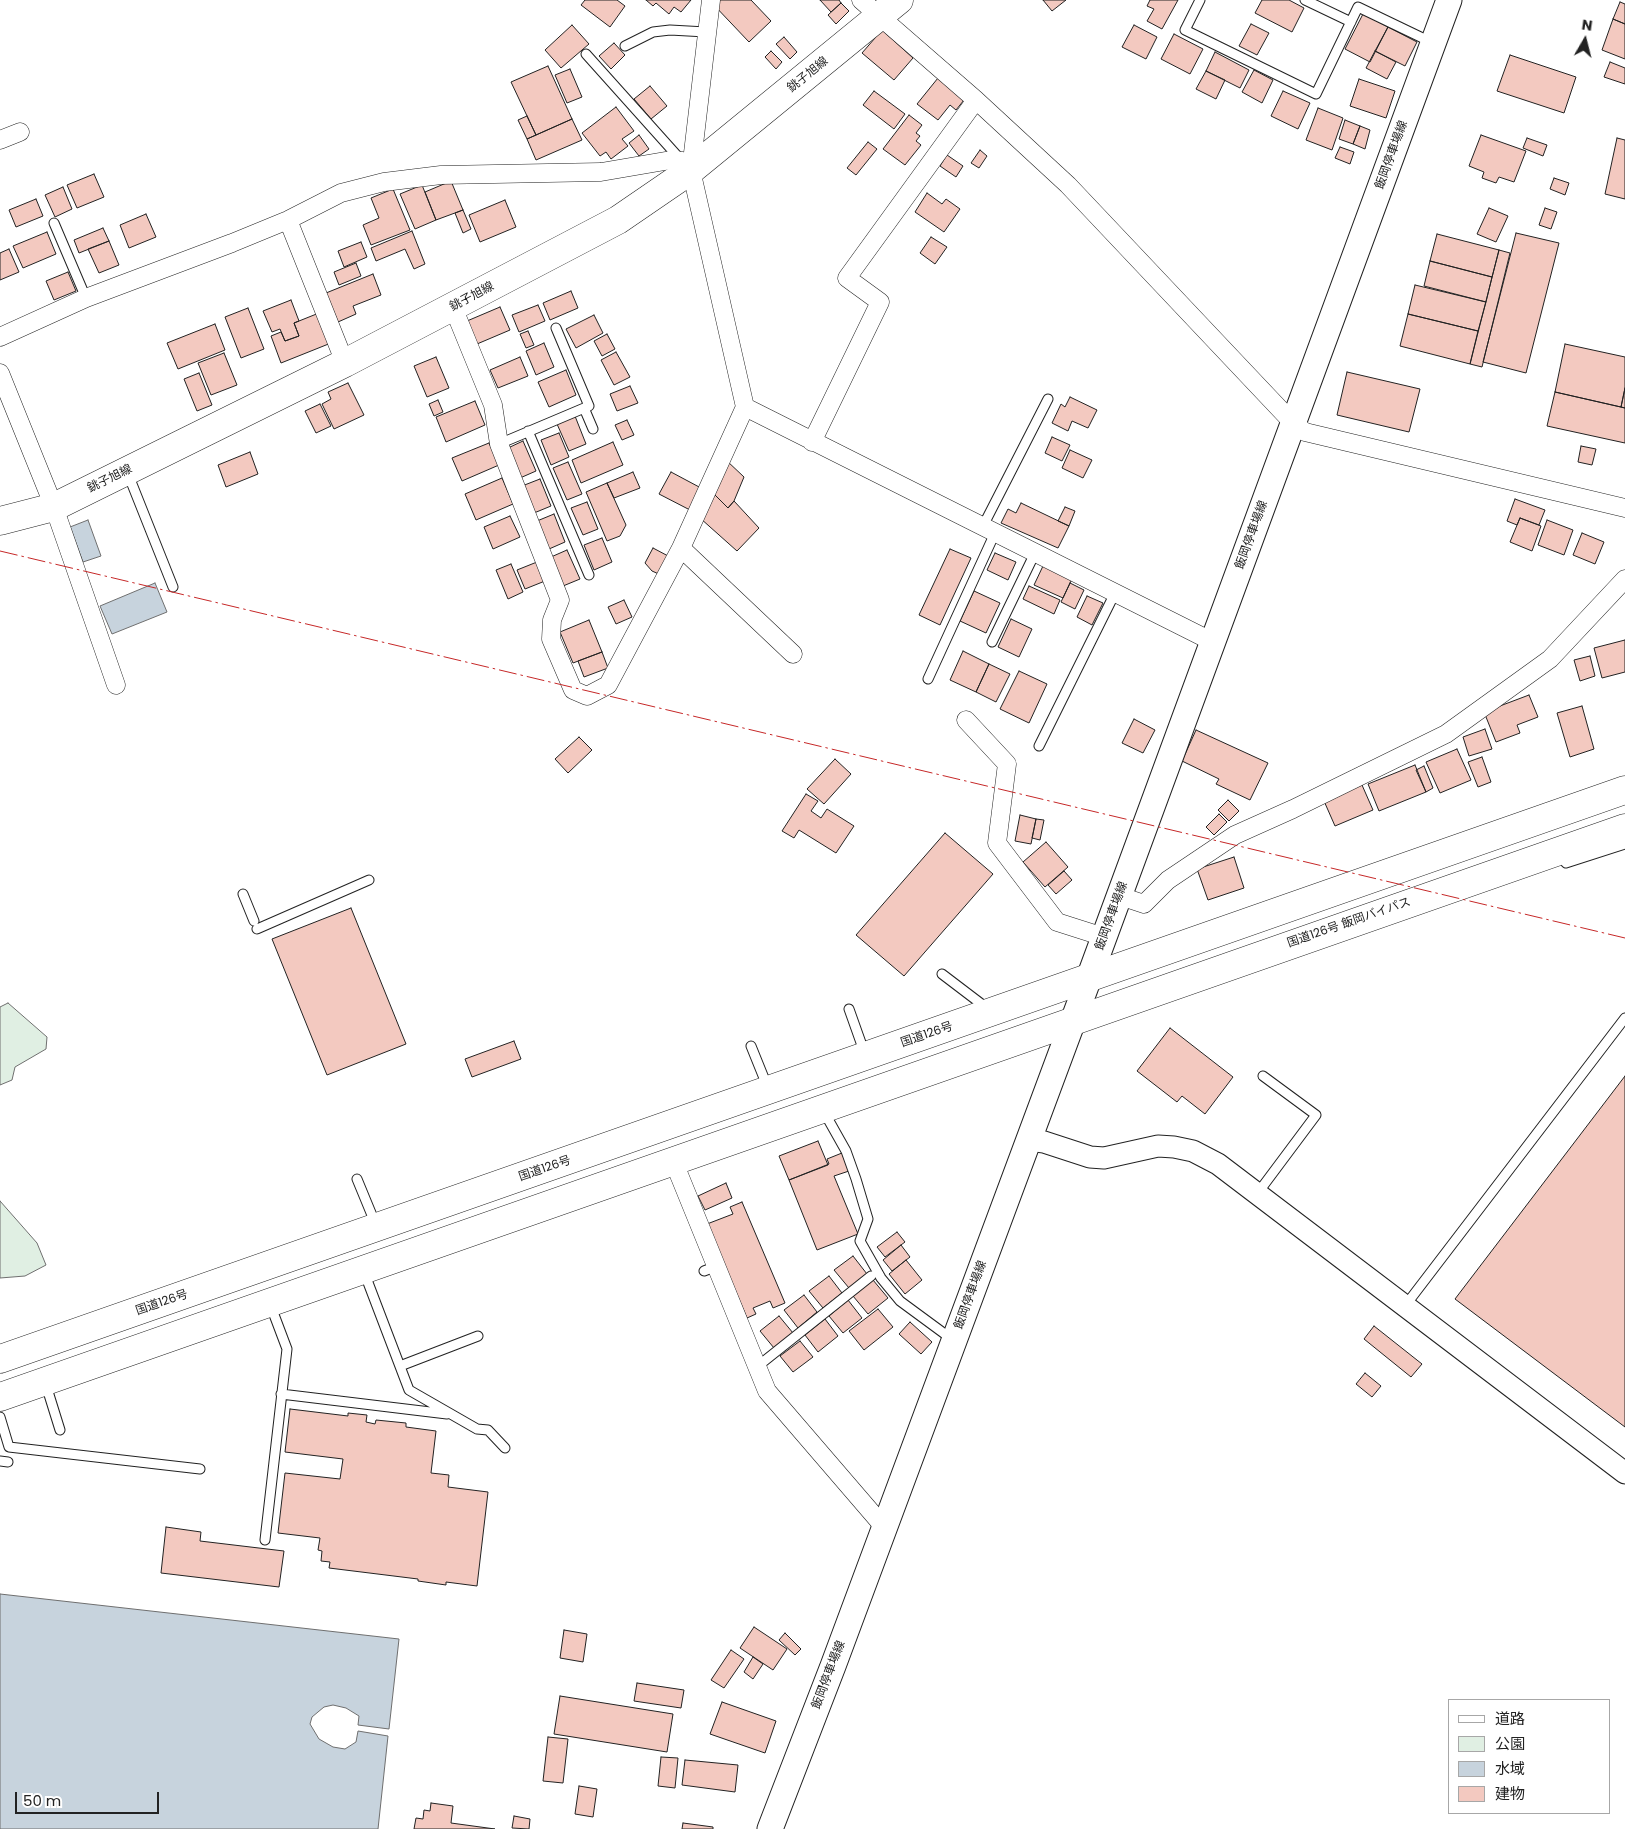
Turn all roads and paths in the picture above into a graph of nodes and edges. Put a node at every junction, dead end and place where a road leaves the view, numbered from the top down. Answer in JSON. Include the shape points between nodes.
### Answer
{"nodes":[{"id":1,"x":711,"y":0,"type":"edge"},
{"id":2,"x":1200,"y":0,"type":"edge"},
{"id":3,"x":1305,"y":0,"type":"edge"},
{"id":4,"x":1449,"y":0,"type":"edge"},
{"id":5,"x":880,"y":6,"type":"edge"},
{"id":6,"x":1351,"y":22,"type":"junction"},
{"id":7,"x":706,"y":32,"type":"junction"},
{"id":8,"x":1433,"y":43,"type":"junction"},
{"id":9,"x":625,"y":46,"type":"dead end"},
{"id":10,"x":586,"y":54,"type":"dead end"},
{"id":11,"x":976,"y":100,"type":"junction"},
{"id":12,"x":20,"y":132,"type":"dead end"},
{"id":13,"x":0,"y":140,"type":"edge"},
{"id":14,"x":686,"y":165,"type":"junction"},
{"id":15,"x":288,"y":220,"type":"junction"},
{"id":16,"x":54,"y":223,"type":"dead end"},
{"id":17,"x":86,"y":298,"type":"junction"},
{"id":18,"x":453,"y":307,"type":"junction"},
{"id":19,"x":556,"y":328,"type":"dead end"},
{"id":20,"x":0,"y":337,"type":"edge"},
{"id":21,"x":345,"y":363,"type":"junction"},
{"id":22,"x":0,"y":373,"type":"edge"},
{"id":23,"x":1048,"y":399,"type":"dead end"},
{"id":24,"x":745,"y":407,"type":"junction"},
{"id":25,"x":584,"y":408,"type":"junction"},
{"id":26,"x":1293,"y":422,"type":"junction"},
{"id":27,"x":593,"y":429,"type":"dead end"},
{"id":28,"x":528,"y":431,"type":"junction"},
{"id":29,"x":812,"y":442,"type":"junction"},
{"id":30,"x":499,"y":444,"type":"junction"},
{"id":31,"x":126,"y":471,"type":"junction"},
{"id":32,"x":54,"y":507,"type":"junction"},
{"id":33,"x":1625,"y":508,"type":"edge"},
{"id":34,"x":0,"y":521,"type":"edge"},
{"id":35,"x":989,"y":530,"type":"junction"},
{"id":36,"x":681,"y":548,"type":"junction"},
{"id":37,"x":1035,"y":553,"type":"junction"},
{"id":38,"x":590,"y":575,"type":"dead end"},
{"id":39,"x":1625,"y":579,"type":"edge"},
{"id":40,"x":173,"y":587,"type":"dead end"},
{"id":41,"x":1115,"y":593,"type":"junction"},
{"id":42,"x":992,"y":642,"type":"dead end"},
{"id":43,"x":1213,"y":642,"type":"junction"},
{"id":44,"x":793,"y":654,"type":"dead end"},
{"id":45,"x":928,"y":679,"type":"dead end"},
{"id":46,"x":116,"y":684,"type":"dead end"},
{"id":47,"x":966,"y":720,"type":"dead end"},
{"id":48,"x":1039,"y":746,"type":"dead end"},
{"id":49,"x":1625,"y":790,"type":"edge"},
{"id":50,"x":1625,"y":828,"type":"edge"},
{"id":51,"x":1625,"y":844,"type":"edge"},
{"id":52,"x":1554,"y":867,"type":"dead end"},
{"id":53,"x":369,"y":880,"type":"dead end"},
{"id":54,"x":1482,"y":888,"type":"dead end"},
{"id":55,"x":243,"y":894,"type":"dead end"},
{"id":56,"x":1430,"y":895,"type":"junction"},
{"id":57,"x":1120,"y":896,"type":"junction"},
{"id":58,"x":1104,"y":937,"type":"junction"},
{"id":59,"x":942,"y":974,"type":"dead end"},
{"id":60,"x":1089,"y":978,"type":"junction"},
{"id":61,"x":849,"y":1010,"type":"dead end"},
{"id":62,"x":992,"y":1012,"type":"junction"},
{"id":63,"x":1625,"y":1018,"type":"edge"},
{"id":64,"x":1074,"y":1020,"type":"junction"},
{"id":65,"x":751,"y":1046,"type":"dead end"},
{"id":66,"x":866,"y":1056,"type":"junction"},
{"id":67,"x":1263,"y":1076,"type":"dead end"},
{"id":68,"x":769,"y":1090,"type":"junction"},
{"id":69,"x":819,"y":1110,"type":"junction"},
{"id":70,"x":1029,"y":1140,"type":"junction"},
{"id":71,"x":673,"y":1160,"type":"junction"},
{"id":72,"x":358,"y":1179,"type":"dead end"},
{"id":73,"x":1257,"y":1194,"type":"junction"},
{"id":74,"x":377,"y":1228,"type":"junction"},
{"id":75,"x":363,"y":1270,"type":"junction"},
{"id":76,"x":871,"y":1276,"type":"dead end"},
{"id":77,"x":269,"y":1302,"type":"junction"},
{"id":78,"x":1405,"y":1306,"type":"junction"},
{"id":79,"x":478,"y":1336,"type":"dead end"},
{"id":80,"x":954,"y":1340,"type":"junction"},
{"id":81,"x":0,"y":1360,"type":"edge"},
{"id":82,"x":400,"y":1366,"type":"junction"},
{"id":83,"x":758,"y":1366,"type":"junction"},
{"id":84,"x":45,"y":1382,"type":"junction"},
{"id":85,"x":281,"y":1394,"type":"junction"},
{"id":86,"x":0,"y":1398,"type":"edge"},
{"id":87,"x":452,"y":1415,"type":"junction"},
{"id":88,"x":0,"y":1417,"type":"edge"},
{"id":89,"x":60,"y":1430,"type":"dead end"},
{"id":90,"x":505,"y":1448,"type":"dead end"},
{"id":91,"x":200,"y":1469,"type":"dead end"},
{"id":92,"x":1625,"y":1474,"type":"edge"},
{"id":93,"x":884,"y":1527,"type":"junction"},
{"id":94,"x":265,"y":1540,"type":"dead end"},
{"id":95,"x":770,"y":1829,"type":"edge"}],
"edges":[{"from":1,"to":7,"type":"street"},
{"from":2,"to":6,"type":"lane","via":[[1185,30],[1316,94]]},
{"from":3,"to":6,"type":"lane"},
{"from":4,"to":8,"type":"main road","name":"飯岡停車場線"},
{"from":5,"to":11,"type":"street"},
{"from":5,"to":14,"type":"main road","name":"銚子旭線"},
{"from":6,"to":8,"type":"lane","via":[[1358,7]]},
{"from":7,"to":9,"type":"lane","via":[[653,32]]},
{"from":7,"to":14,"type":"street"},
{"from":8,"to":26,"type":"main road","name":"飯岡停車場線"},
{"from":10,"to":14,"type":"lane"},
{"from":11,"to":26,"type":"street","via":[[1068,185]]},
{"from":11,"to":29,"type":"street","via":[[847,278],[880,302]]},
{"from":12,"to":13,"type":"street"},
{"from":14,"to":15,"type":"street","via":[[671,160],[601,172],[441,175],[384,182],[341,193]]},
{"from":14,"to":18,"type":"main road","name":"銚子旭線","via":[[618,220]]},
{"from":14,"to":24,"type":"street"},
{"from":15,"to":17,"type":"street"},
{"from":15,"to":21,"type":"street"},
{"from":16,"to":17,"type":"lane"},
{"from":17,"to":20,"type":"street"},
{"from":18,"to":21,"type":"main road","name":"銚子旭線"},
{"from":18,"to":30,"type":"street","via":[[493,405]]},
{"from":19,"to":25,"type":"lane","via":[[589,406]]},
{"from":21,"to":31,"type":"main road","name":"銚子旭線"},
{"from":22,"to":32,"type":"street"},
{"from":23,"to":35,"type":"lane"},
{"from":24,"to":29,"type":"street"},
{"from":24,"to":36,"type":"street"},
{"from":25,"to":27,"type":"lane"},
{"from":25,"to":28,"type":"lane"},
{"from":26,"to":33,"type":"street","via":[[1305,432]]},
{"from":26,"to":43,"type":"main road","name":"飯岡停車場線"},
{"from":28,"to":30,"type":"lane"},
{"from":28,"to":38,"type":"lane"},
{"from":29,"to":35,"type":"street"},
{"from":30,"to":36,"type":"street","via":[[560,600],[552,620],[551,639],[573,690],[587,696],[608,685]]},
{"from":31,"to":32,"type":"main road","name":"銚子旭線"},
{"from":31,"to":40,"type":"lane"},
{"from":32,"to":34,"type":"main road","name":"銚子旭線"},
{"from":32,"to":46,"type":"street"},
{"from":35,"to":37,"type":"street"},
{"from":35,"to":45,"type":"lane"},
{"from":36,"to":44,"type":"street"},
{"from":37,"to":41,"type":"street"},
{"from":37,"to":42,"type":"lane"},
{"from":39,"to":57,"type":"street","via":[[1550,659],[1446,734],[1235,835],[1168,880],[1144,904]]},
{"from":41,"to":43,"type":"street"},
{"from":41,"to":48,"type":"lane"},
{"from":43,"to":57,"type":"main road","name":"飯岡停車場線"},
{"from":47,"to":58,"type":"street","via":[[1007,764],[997,843],[1057,922]]},
{"from":49,"to":60,"type":"main road"},
{"from":50,"to":56,"type":"main road","name":"国道126号 飯岡バイパス"},
{"from":51,"to":52,"type":"lane"},
{"from":53,"to":55,"type":"lane","via":[[255,925]]},
{"from":54,"to":56,"type":"lane"},
{"from":56,"to":64,"type":"main road","name":"国道126号 飯岡バイパス"},
{"from":57,"to":58,"type":"main road","name":"飯岡停車場線"},
{"from":58,"to":60,"type":"main road","name":"飯岡停車場線"},
{"from":59,"to":62,"type":"lane"},
{"from":60,"to":62,"type":"main road","name":"国道126号"},
{"from":60,"to":64,"type":"main road","name":"飯岡停車場線"},
{"from":61,"to":66,"type":"lane"},
{"from":62,"to":66,"type":"main road","name":"国道126号"},
{"from":63,"to":78,"type":"lane"},
{"from":64,"to":69,"type":"main road"},
{"from":64,"to":70,"type":"main road","name":"飯岡停車場線"},
{"from":65,"to":68,"type":"lane"},
{"from":66,"to":68,"type":"main road","name":"国道126号"},
{"from":67,"to":73,"type":"lane","via":[[1316,1115]]},
{"from":68,"to":74,"type":"main road","name":"国道126号"},
{"from":69,"to":71,"type":"main road"},
{"from":69,"to":80,"type":"lane","via":[[828,1119],[846,1151],[868,1219],[860,1241],[900,1301]]},
{"from":70,"to":73,"type":"street","via":[[1104,1158],[1158,1146],[1193,1151],[1218,1164]]},
{"from":70,"to":80,"type":"main road","name":"飯岡停車場線"},
{"from":71,"to":75,"type":"main road"},
{"from":71,"to":83,"type":"street","via":[[711,1269]]},
{"from":72,"to":74,"type":"lane"},
{"from":73,"to":78,"type":"street"},
{"from":74,"to":81,"type":"main road","name":"国道126号"},
{"from":75,"to":77,"type":"main road"},
{"from":75,"to":82,"type":"lane"},
{"from":76,"to":83,"type":"lane"},
{"from":77,"to":84,"type":"main road"},
{"from":77,"to":85,"type":"lane","via":[[287,1349]]},
{"from":78,"to":92,"type":"street"},
{"from":79,"to":82,"type":"lane"},
{"from":80,"to":93,"type":"main road","name":"飯岡停車場線"},
{"from":82,"to":87,"type":"lane","via":[[409,1390]]},
{"from":83,"to":93,"type":"street","via":[[768,1391]]},
{"from":84,"to":86,"type":"main road"},
{"from":84,"to":89,"type":"lane"},
{"from":85,"to":87,"type":"lane"},
{"from":85,"to":94,"type":"lane"},
{"from":87,"to":90,"type":"lane","via":[[477,1429],[488,1430]]},
{"from":88,"to":91,"type":"lane","via":[[9,1447]]},
{"from":93,"to":95,"type":"main road","name":"飯岡停車場線"}]}
